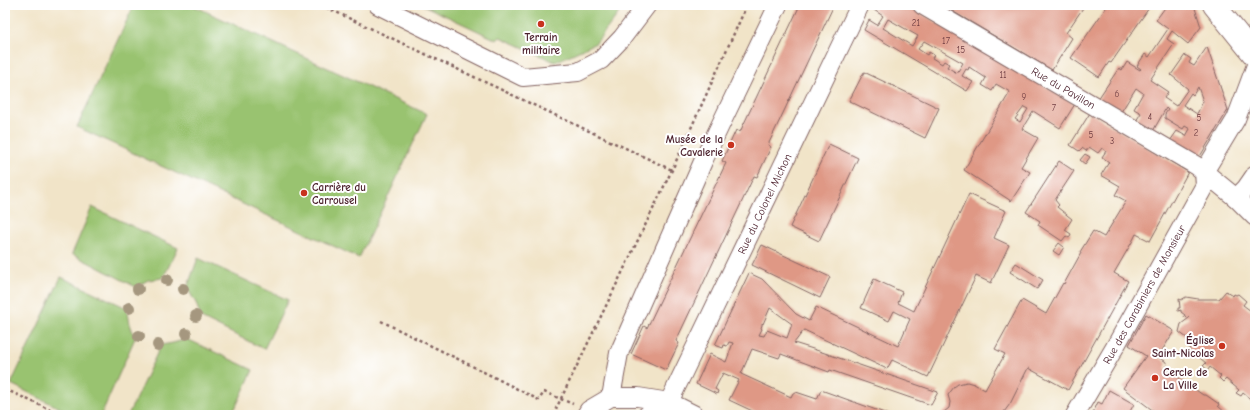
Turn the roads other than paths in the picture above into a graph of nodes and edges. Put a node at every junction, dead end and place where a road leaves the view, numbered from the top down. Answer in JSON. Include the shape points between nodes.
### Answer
{"nodes":[{"id":1,"x":378,"y":5,"type":"edge"},
{"id":2,"x":647,"y":5,"type":"edge"},
{"id":3,"x":778,"y":5,"type":"edge"},
{"id":4,"x":860,"y":5,"type":"edge"},
{"id":5,"x":922,"y":5,"type":"edge"},
{"id":6,"x":1214,"y":5,"type":"edge"},
{"id":7,"x":1255,"y":56,"type":"edge"},
{"id":8,"x":1255,"y":68,"type":"edge"},
{"id":9,"x":1204,"y":172,"type":"junction"},
{"id":10,"x":1255,"y":175,"type":"edge"},
{"id":11,"x":1236,"y":198,"type":"junction"},
{"id":12,"x":1255,"y":218,"type":"edge"},
{"id":13,"x":611,"y":397,"type":"junction"},
{"id":14,"x":669,"y":402,"type":"junction"},
{"id":15,"x":587,"y":412,"type":"edge"},
{"id":16,"x":647,"y":415,"type":"edge"},
{"id":17,"x":695,"y":415,"type":"edge"},
{"id":18,"x":1075,"y":415,"type":"edge"}],
"edges":[{"from":1,"to":2,"type":"street","via":[[523,77],[578,72],[601,60]]},
{"from":3,"to":13,"type":"street","via":[[705,158],[619,353]]},
{"from":4,"to":14,"type":"street","name":"Rue du Colonel Michon"},
{"from":5,"to":9,"type":"street","name":"Rue du Pavillon"},
{"from":6,"to":7,"type":"main road"},
{"from":8,"to":9,"type":"street","via":[[1236,119]]},
{"from":9,"to":11,"type":"street","name":"Rue du Pavillon"},
{"from":9,"to":18,"type":"street","name":"Rue des Carabiniers de Monsieur","via":[[1205,186]]},
{"from":10,"to":11,"type":"street"},
{"from":11,"to":12,"type":"street","name":"Rue du Pavillon"},
{"from":13,"to":14,"type":"street","via":[[638,397]]},
{"from":13,"to":15,"type":"street"},
{"from":14,"to":16,"type":"street"},
{"from":14,"to":17,"type":"street"}]}
